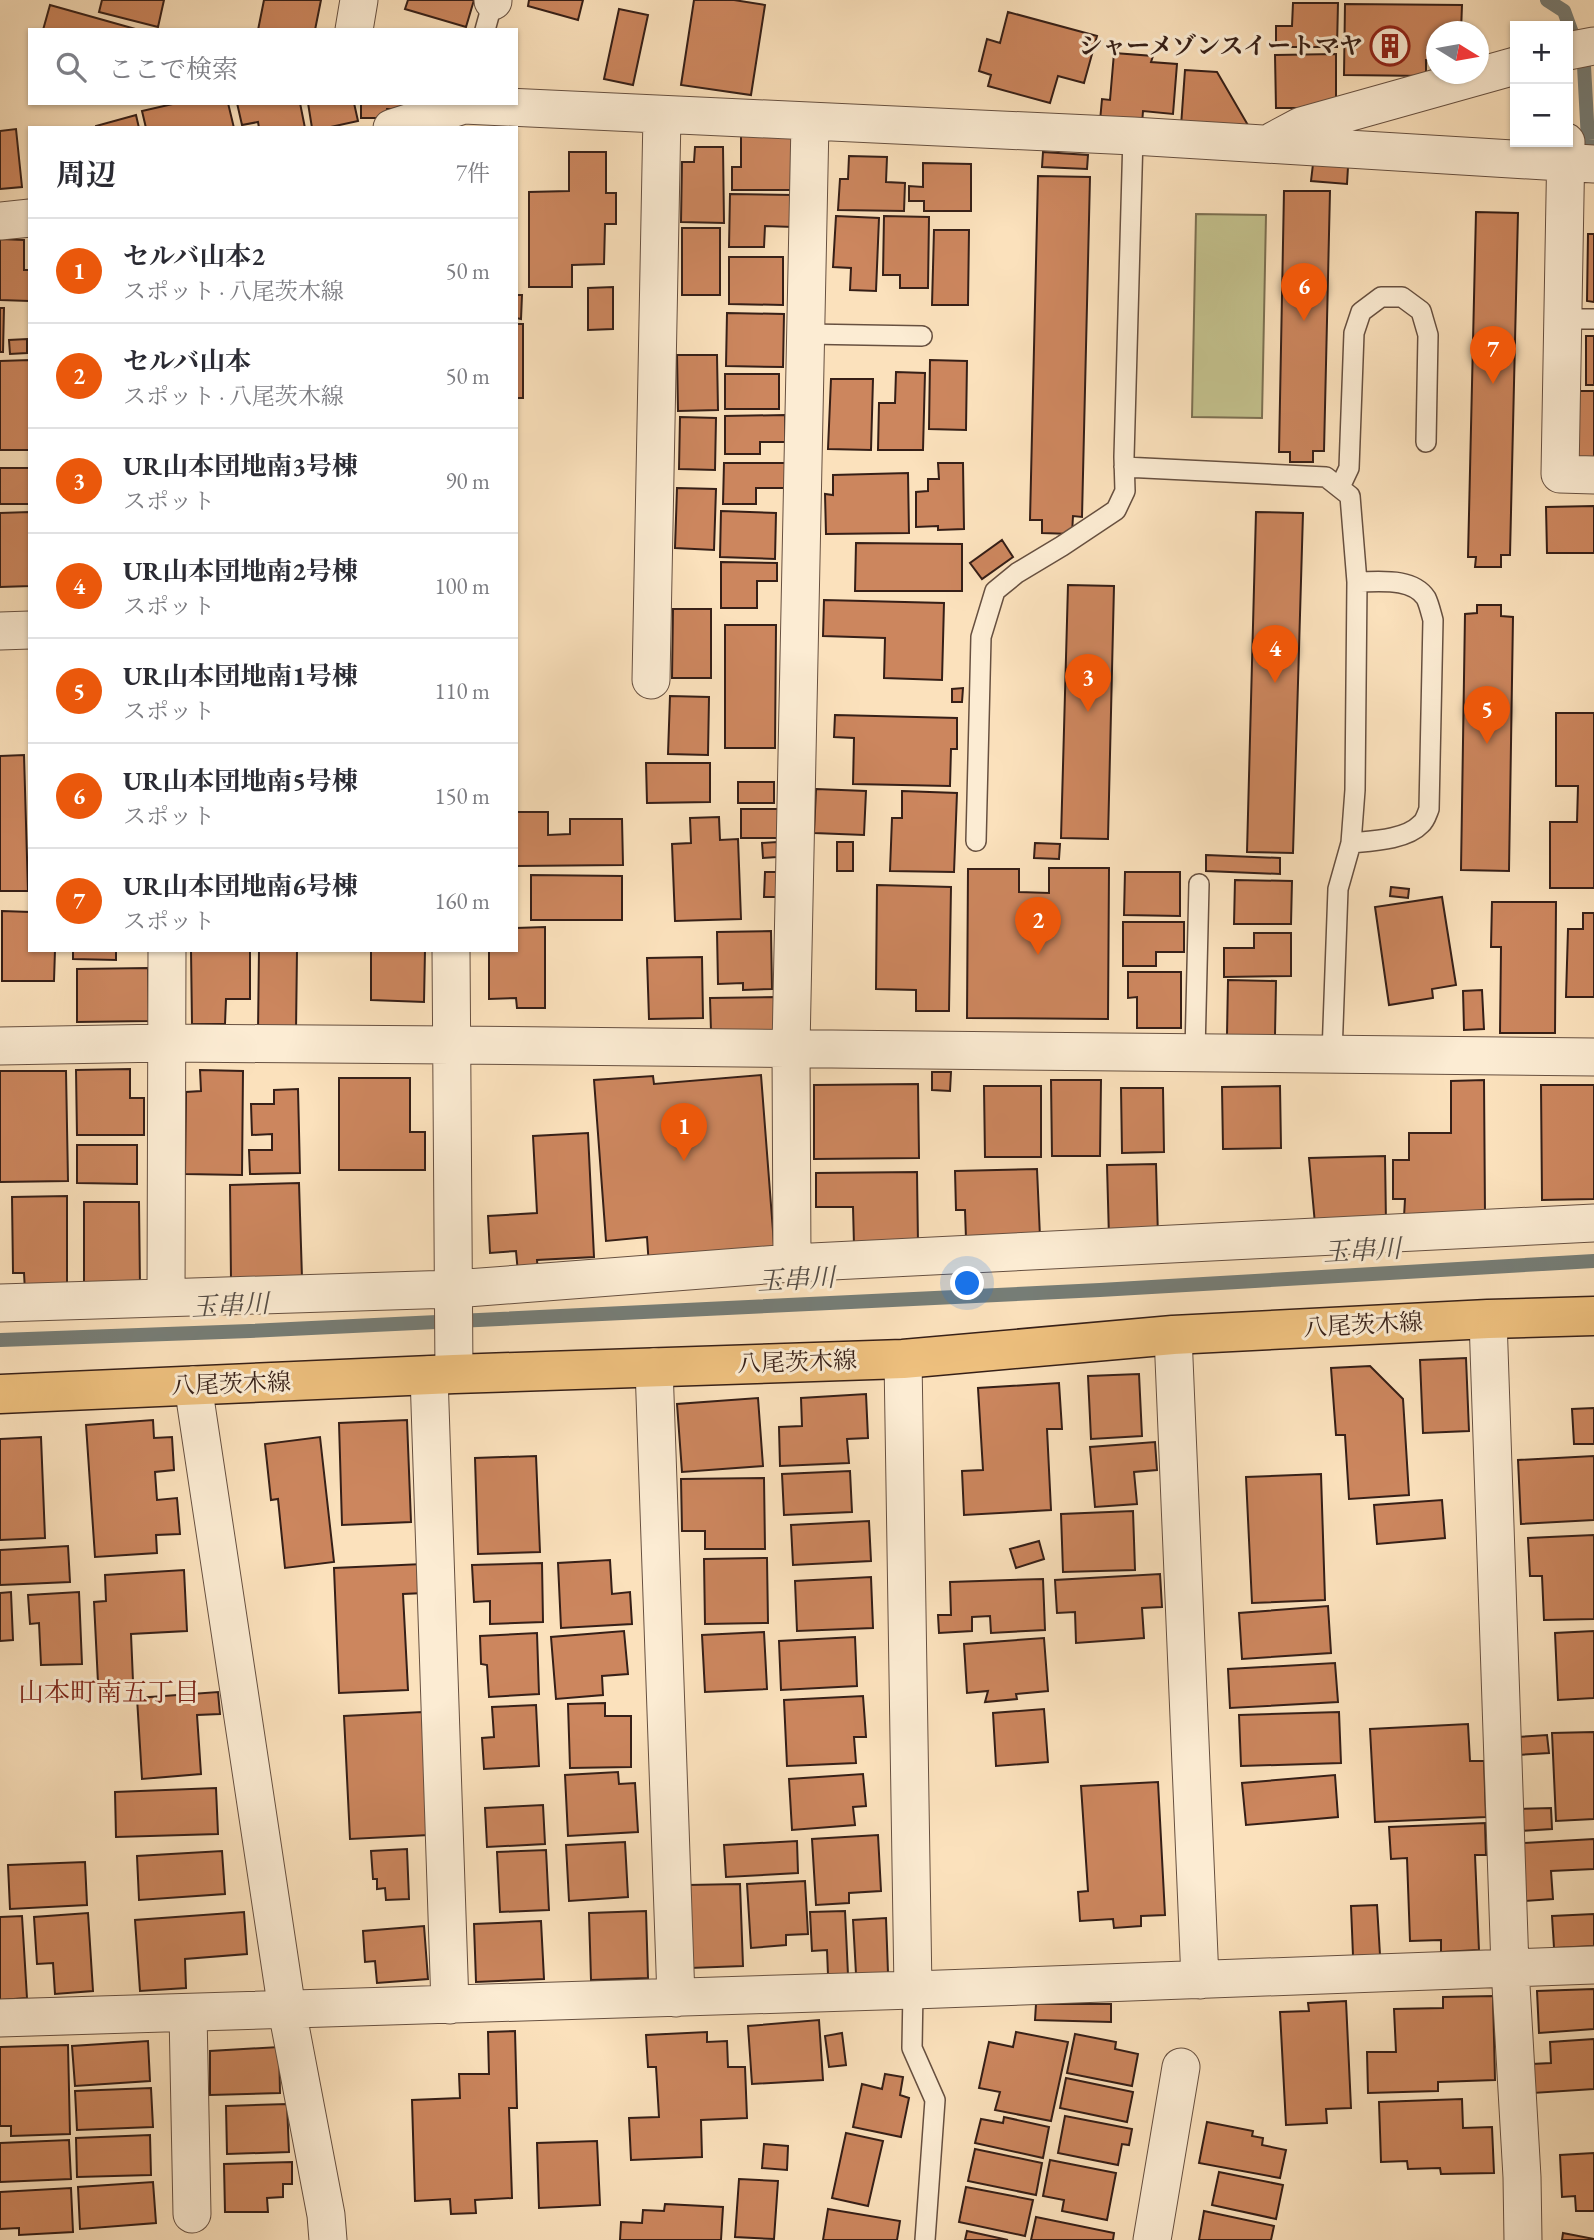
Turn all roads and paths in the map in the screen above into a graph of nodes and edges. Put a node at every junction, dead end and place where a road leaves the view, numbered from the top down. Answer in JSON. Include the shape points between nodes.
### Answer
{"nodes":[{"id":1,"x":359,"y":0,"type":"edge"},
{"id":2,"x":493,"y":0,"type":"edge"},
{"id":3,"x":355,"y":28,"type":"edge"},
{"id":4,"x":486,"y":28,"type":"edge"},
{"id":5,"x":1594,"y":46,"type":"edge"},
{"id":6,"x":1573,"y":50,"type":"edge"},
{"id":7,"x":1510,"y":67,"type":"edge"},
{"id":8,"x":448,"y":113,"type":"edge"},
{"id":9,"x":662,"y":115,"type":"junction"},
{"id":10,"x":810,"y":122,"type":"junction"},
{"id":11,"x":399,"y":126,"type":"edge"},
{"id":12,"x":1133,"y":136,"type":"junction"},
{"id":13,"x":1269,"y":143,"type":"junction"},
{"id":14,"x":1576,"y":155,"type":"edge"},
{"id":15,"x":28,"y":218,"type":"edge"},
{"id":16,"x":0,"y":221,"type":"edge"},
{"id":17,"x":1579,"y":319,"type":"edge"},
{"id":18,"x":807,"y":334,"type":"junction"},
{"id":19,"x":922,"y":337,"type":"dead end"},
{"id":20,"x":1426,"y":442,"type":"dead end"},
{"id":21,"x":1124,"y":467,"type":"junction"},
{"id":22,"x":1594,"y":475,"type":"edge"},
{"id":23,"x":1340,"y":488,"type":"junction"},
{"id":24,"x":1357,"y":582,"type":"junction"},
{"id":25,"x":0,"y":631,"type":"edge"},
{"id":26,"x":28,"y":631,"type":"edge"},
{"id":27,"x":651,"y":680,"type":"dead end"},
{"id":28,"x":976,"y":841,"type":"dead end"},
{"id":29,"x":1351,"y":843,"type":"junction"},
{"id":30,"x":1199,"y":884,"type":"dead end"},
{"id":31,"x":167,"y":952,"type":"edge"},
{"id":32,"x":451,"y":952,"type":"edge"},
{"id":33,"x":166,"y":1043,"type":"junction"},
{"id":34,"x":451,"y":1045,"type":"junction"},
{"id":35,"x":0,"y":1046,"type":"edge"},
{"id":36,"x":791,"y":1048,"type":"junction"},
{"id":37,"x":1195,"y":1052,"type":"junction"},
{"id":38,"x":1332,"y":1054,"type":"junction"},
{"id":39,"x":1594,"y":1057,"type":"edge"},
{"id":40,"x":1594,"y":1223,"type":"edge"},
{"id":41,"x":792,"y":1262,"type":"junction"},
{"id":42,"x":454,"y":1297,"type":"junction"},
{"id":43,"x":166,"y":1298,"type":"junction"},
{"id":44,"x":0,"y":1303,"type":"edge"},
{"id":45,"x":1594,"y":1316,"type":"edge"},
{"id":46,"x":1488,"y":1319,"type":"junction"},
{"id":47,"x":1173,"y":1335,"type":"junction"},
{"id":48,"x":903,"y":1359,"type":"junction"},
{"id":49,"x":446,"y":1366,"type":"junction"},
{"id":50,"x":654,"y":1367,"type":"junction"},
{"id":51,"x":193,"y":1385,"type":"junction"},
{"id":52,"x":0,"y":1394,"type":"edge"},
{"id":53,"x":1594,"y":1965,"type":"edge"},
{"id":54,"x":1510,"y":1968,"type":"junction"},
{"id":55,"x":1200,"y":1980,"type":"junction"},
{"id":56,"x":913,"y":1990,"type":"junction"},
{"id":57,"x":676,"y":1998,"type":"junction"},
{"id":58,"x":450,"y":2005,"type":"junction"},
{"id":59,"x":288,"y":2010,"type":"junction"},
{"id":60,"x":188,"y":2012,"type":"junction"},
{"id":61,"x":0,"y":2018,"type":"edge"},
{"id":62,"x":1181,"y":2067,"type":"dead end"},
{"id":63,"x":192,"y":2214,"type":"dead end"},
{"id":64,"x":328,"y":2240,"type":"edge"},
{"id":65,"x":925,"y":2240,"type":"edge"},
{"id":66,"x":1152,"y":2240,"type":"edge"},
{"id":67,"x":1523,"y":2240,"type":"edge"}],
"edges":[{"from":1,"to":3,"type":"street"},
{"from":2,"to":4,"type":"lane"},
{"from":5,"to":6,"type":"street"},
{"from":7,"to":13,"type":"street","via":[[1301,126]]},
{"from":8,"to":9,"type":"street"},
{"from":8,"to":11,"type":"street"},
{"from":9,"to":10,"type":"street"},
{"from":9,"to":27,"type":"street"},
{"from":10,"to":12,"type":"street"},
{"from":10,"to":18,"type":"street"},
{"from":12,"to":13,"type":"street"},
{"from":12,"to":21,"type":"lane"},
{"from":13,"to":14,"type":"street"},
{"from":14,"to":17,"type":"street"},
{"from":15,"to":16,"type":"street"},
{"from":17,"to":22,"type":"street","via":[[1560,474]]},
{"from":18,"to":19,"type":"lane"},
{"from":18,"to":36,"type":"street"},
{"from":20,"to":23,"type":"lane","via":[[1429,335],[1420,311],[1402,297],[1381,297],[1360,312],[1354,333],[1349,468]]},
{"from":21,"to":23,"type":"lane","via":[[1326,477]]},
{"from":21,"to":28,"type":"lane","via":[[1125,491],[1116,510],[995,591],[981,637]]},
{"from":23,"to":24,"type":"lane","via":[[1350,496]]},
{"from":24,"to":29,"type":"lane"},
{"from":24,"to":29,"type":"lane","via":[[1398,582],[1412,587],[1425,597],[1433,620],[1429,809],[1422,824],[1404,834]]},
{"from":25,"to":26,"type":"street"},
{"from":29,"to":38,"type":"lane","via":[[1338,889]]},
{"from":30,"to":37,"type":"lane"},
{"from":31,"to":33,"type":"street"},
{"from":32,"to":34,"type":"street"},
{"from":33,"to":34,"type":"street"},
{"from":33,"to":35,"type":"street"},
{"from":33,"to":43,"type":"street"},
{"from":34,"to":36,"type":"street"},
{"from":34,"to":42,"type":"street"},
{"from":36,"to":37,"type":"street"},
{"from":36,"to":41,"type":"street"},
{"from":37,"to":38,"type":"street"},
{"from":38,"to":39,"type":"street"},
{"from":40,"to":41,"type":"street"},
{"from":41,"to":42,"type":"street"},
{"from":42,"to":43,"type":"street"},
{"from":42,"to":49,"type":"street"},
{"from":43,"to":44,"type":"street"},
{"from":45,"to":46,"type":"main road","name":"八尾茨木線"},
{"from":46,"to":47,"type":"main road","name":"八尾茨木線"},
{"from":46,"to":54,"type":"street"},
{"from":47,"to":48,"type":"main road","name":"八尾茨木線"},
{"from":47,"to":55,"type":"street"},
{"from":48,"to":50,"type":"main road","name":"八尾茨木線"},
{"from":48,"to":56,"type":"street"},
{"from":49,"to":50,"type":"main road","name":"八尾茨木線"},
{"from":49,"to":51,"type":"main road","name":"八尾茨木線"},
{"from":49,"to":58,"type":"street"},
{"from":50,"to":57,"type":"street"},
{"from":51,"to":52,"type":"main road","name":"八尾茨木線"},
{"from":51,"to":59,"type":"street"},
{"from":53,"to":54,"type":"street"},
{"from":54,"to":55,"type":"street"},
{"from":54,"to":67,"type":"street"},
{"from":55,"to":56,"type":"street"},
{"from":56,"to":57,"type":"street"},
{"from":56,"to":65,"type":"lane","via":[[912,2048],[935,2100]]},
{"from":57,"to":58,"type":"street"},
{"from":58,"to":59,"type":"street"},
{"from":59,"to":60,"type":"street"},
{"from":59,"to":64,"type":"street"},
{"from":60,"to":61,"type":"street"},
{"from":60,"to":63,"type":"street"},
{"from":62,"to":66,"type":"street"}]}
